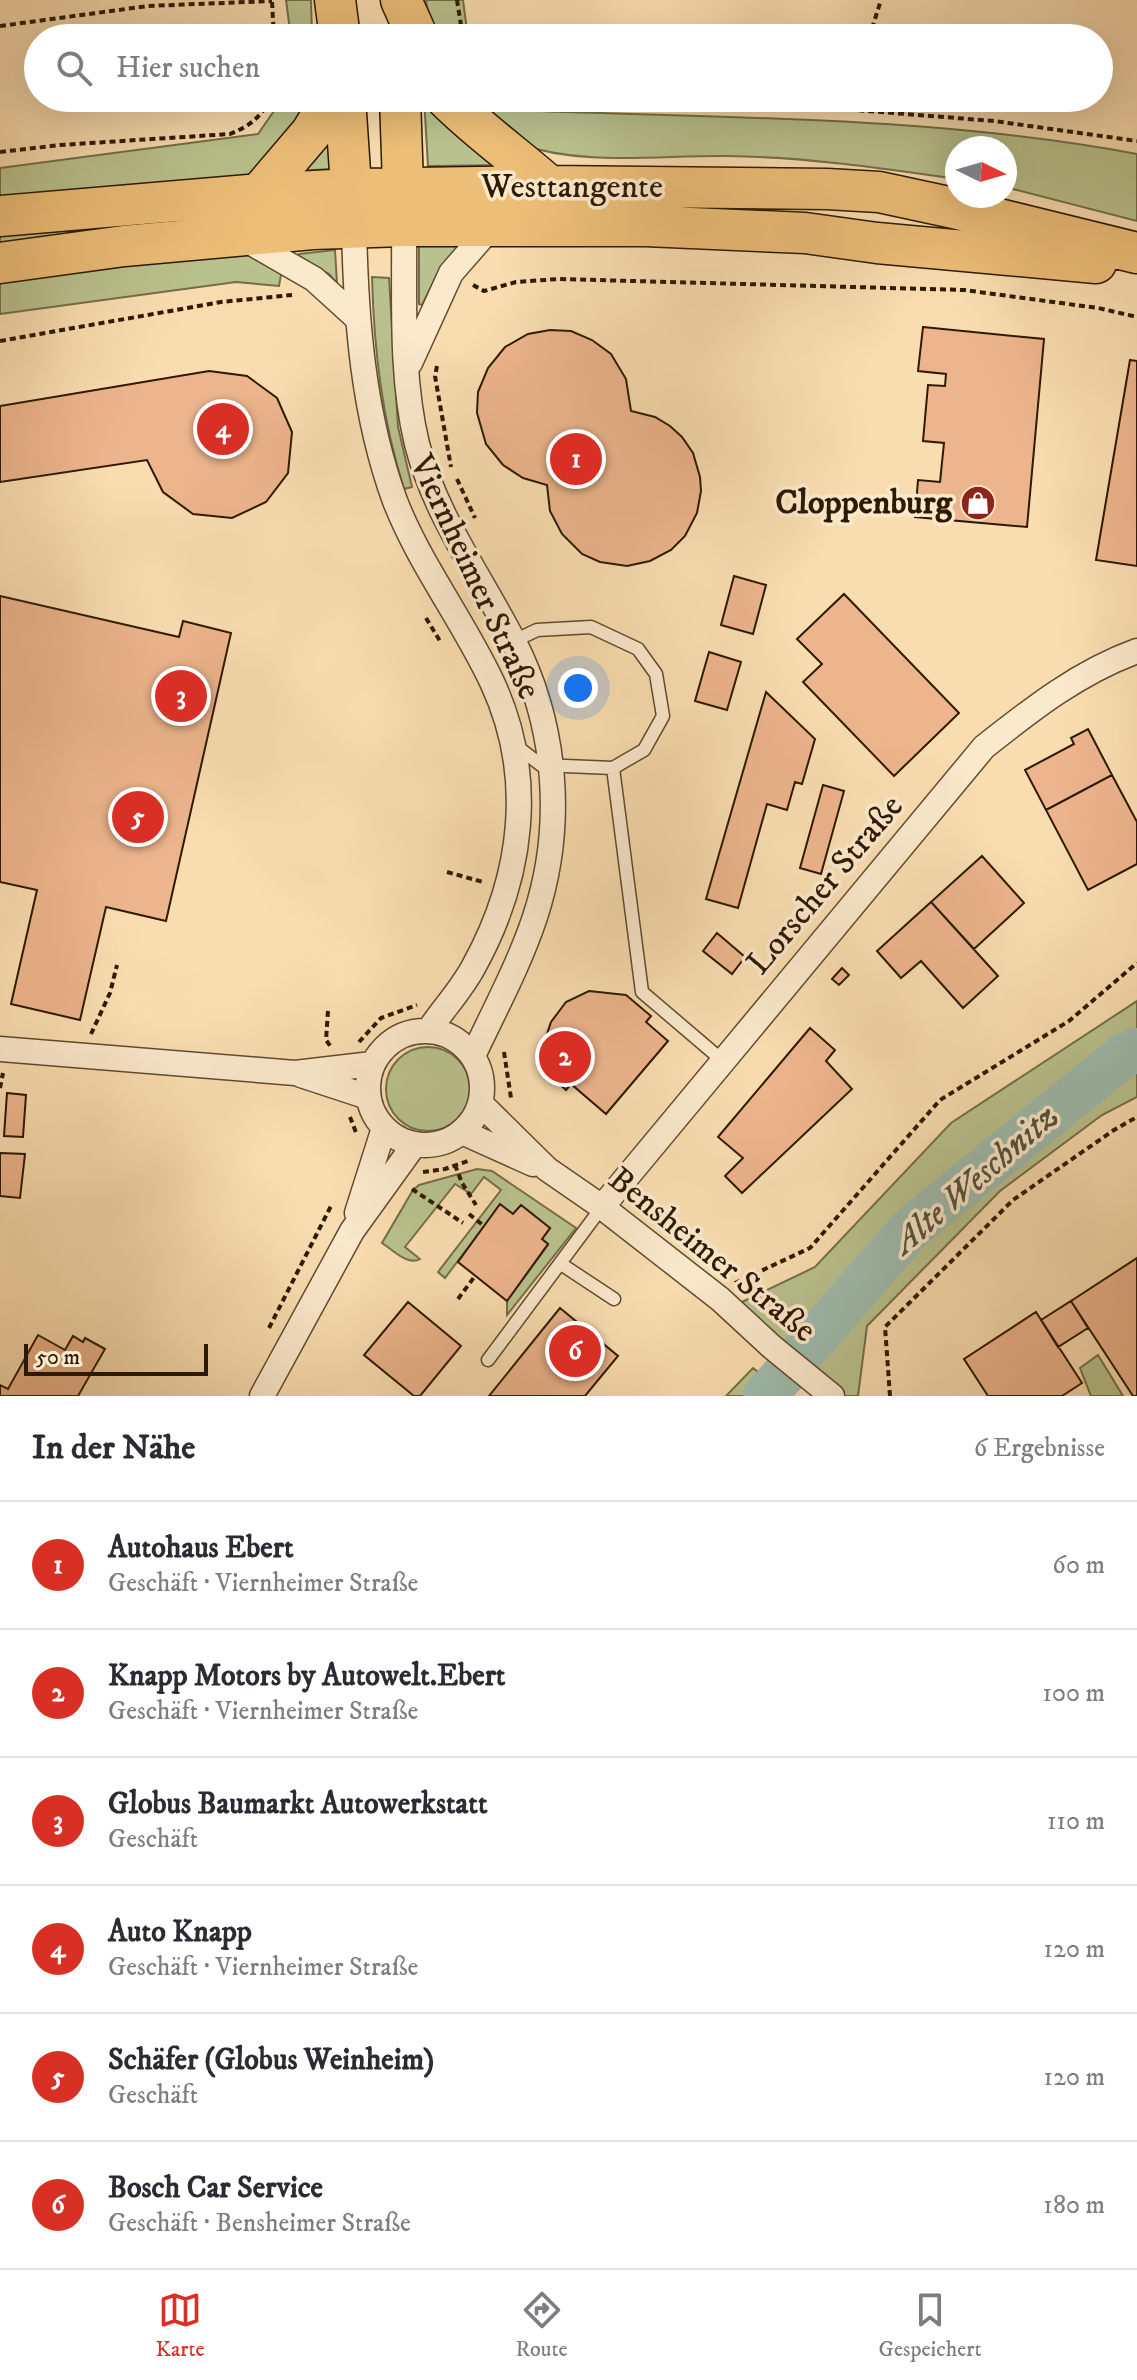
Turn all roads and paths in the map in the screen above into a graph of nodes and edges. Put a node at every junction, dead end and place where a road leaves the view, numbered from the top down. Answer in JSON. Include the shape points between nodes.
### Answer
{"nodes":[{"id":1,"x":335,"y":0,"type":"edge"},
{"id":2,"x":399,"y":0,"type":"edge"},
{"id":3,"x":457,"y":0,"type":"edge"},
{"id":4,"x":881,"y":0,"type":"edge"},
{"id":5,"x":272,"y":1,"type":"edge"},
{"id":6,"x":273,"y":24,"type":"edge"},
{"id":7,"x":338,"y":24,"type":"edge"},
{"id":8,"x":397,"y":24,"type":"edge"},
{"id":9,"x":411,"y":24,"type":"edge"},
{"id":10,"x":461,"y":24,"type":"edge"},
{"id":11,"x":873,"y":24,"type":"edge"},
{"id":12,"x":0,"y":26,"type":"edge"},
{"id":13,"x":264,"y":112,"type":"edge"},
{"id":14,"x":324,"y":112,"type":"edge"},
{"id":15,"x":346,"y":112,"type":"edge"},
{"id":16,"x":401,"y":112,"type":"edge"},
{"id":17,"x":460,"y":112,"type":"edge"},
{"id":18,"x":880,"y":112,"type":"edge"},
{"id":19,"x":1137,"y":141,"type":"edge"},
{"id":20,"x":0,"y":152,"type":"edge"},
{"id":21,"x":549,"y":186,"type":"junction"},
{"id":22,"x":259,"y":194,"type":"junction"},
{"id":23,"x":404,"y":207,"type":"junction"},
{"id":24,"x":352,"y":208,"type":"junction"},
{"id":25,"x":0,"y":216,"type":"edge"},
{"id":26,"x":492,"y":226,"type":"junction"},
{"id":27,"x":239,"y":236,"type":"junction"},
{"id":28,"x":1137,"y":253,"type":"edge"},
{"id":29,"x":0,"y":263,"type":"edge"},
{"id":30,"x":1137,"y":267,"type":"edge"},
{"id":31,"x":451,"y":273,"type":"junction"},
{"id":32,"x":295,"y":295,"type":"dead end"},
{"id":33,"x":1137,"y":317,"type":"edge"},
{"id":34,"x":358,"y":319,"type":"junction"},
{"id":35,"x":0,"y":341,"type":"edge"},
{"id":36,"x":437,"y":362,"type":"dead end"},
{"id":37,"x":407,"y":369,"type":"junction"},
{"id":38,"x":481,"y":530,"type":"dead end"},
{"id":39,"x":425,"y":615,"type":"dead end"},
{"id":40,"x":514,"y":641,"type":"junction"},
{"id":41,"x":1137,"y":651,"type":"edge"},
{"id":42,"x":448,"y":652,"type":"dead end"},
{"id":43,"x":513,"y":743,"type":"junction"},
{"id":44,"x":552,"y":767,"type":"junction"},
{"id":45,"x":613,"y":768,"type":"junction"},
{"id":46,"x":447,"y":872,"type":"dead end"},
{"id":47,"x":480,"y":895,"type":"dead end"},
{"id":48,"x":1137,"y":963,"type":"edge"},
{"id":49,"x":117,"y":965,"type":"dead end"},
{"id":50,"x":425,"y":1002,"type":"dead end"},
{"id":51,"x":328,"y":1011,"type":"dead end"},
{"id":52,"x":429,"y":1030,"type":"junction"},
{"id":53,"x":504,"y":1039,"type":"dead end"},
{"id":54,"x":97,"y":1056,"type":"junction"},
{"id":55,"x":473,"y":1056,"type":"junction"},
{"id":56,"x":2,"y":1058,"type":"edge"},
{"id":57,"x":723,"y":1061,"type":"junction"},
{"id":58,"x":372,"y":1064,"type":"junction"},
{"id":59,"x":335,"y":1070,"type":"junction"},
{"id":60,"x":0,"y":1088,"type":"edge"},
{"id":61,"x":368,"y":1097,"type":"junction"},
{"id":62,"x":480,"y":1103,"type":"junction"},
{"id":63,"x":1137,"y":1117,"type":"edge"},
{"id":64,"x":384,"y":1128,"type":"junction"},
{"id":65,"x":462,"y":1132,"type":"junction"},
{"id":66,"x":500,"y":1140,"type":"junction"},
{"id":67,"x":414,"y":1145,"type":"junction"},
{"id":68,"x":455,"y":1165,"type":"junction"},
{"id":69,"x":382,"y":1169,"type":"junction"},
{"id":70,"x":413,"y":1190,"type":"dead end"},
{"id":71,"x":336,"y":1197,"type":"dead end"},
{"id":72,"x":476,"y":1205,"type":"dead end"},
{"id":73,"x":602,"y":1207,"type":"junction"},
{"id":74,"x":469,"y":1214,"type":"dead end"},
{"id":75,"x":463,"y":1223,"type":"dead end"},
{"id":76,"x":484,"y":1226,"type":"dead end"},
{"id":77,"x":561,"y":1264,"type":"junction"},
{"id":78,"x":475,"y":1276,"type":"dead end"},
{"id":79,"x":458,"y":1299,"type":"dead end"},
{"id":80,"x":614,"y":1299,"type":"dead end"},
{"id":81,"x":720,"y":1299,"type":"junction"},
{"id":82,"x":266,"y":1334,"type":"dead end"},
{"id":83,"x":488,"y":1360,"type":"dead end"},
{"id":84,"x":823,"y":1389,"type":"edge"},
{"id":85,"x":262,"y":1396,"type":"edge"},
{"id":86,"x":890,"y":1396,"type":"edge"}],
"edges":[{"from":1,"to":7,"type":"main road"},
{"from":2,"to":8,"type":"main road"},
{"from":2,"to":9,"type":"main road"},
{"from":3,"to":10,"type":"path"},
{"from":4,"to":11,"type":"path"},
{"from":5,"to":6,"type":"path"},
{"from":5,"to":12,"type":"path","via":[[148,6]]},
{"from":13,"to":20,"type":"path","via":[[230,134]]},
{"from":14,"to":22,"type":"main road"},
{"from":15,"to":24,"type":"main road"},
{"from":16,"to":23,"type":"main road"},
{"from":17,"to":21,"type":"main road"},
{"from":18,"to":19,"type":"path"},
{"from":21,"to":23,"type":"main road","name":"Westtangente"},
{"from":21,"to":28,"type":"main road","name":"Westtangente","via":[[879,192]]},
{"from":22,"to":24,"type":"main road","name":"Westtangente"},
{"from":22,"to":25,"type":"main road","name":"Westtangente"},
{"from":23,"to":24,"type":"main road","name":"Westtangente"},
{"from":23,"to":26,"type":"main road","name":"Westtangente"},
{"from":23,"to":37,"type":"street","name":"Viernheimer Straße"},
{"from":24,"to":27,"type":"main road","name":"Westtangente"},
{"from":24,"to":34,"type":"street","name":"Viernheimer Straße"},
{"from":26,"to":30,"type":"main road","name":"Westtangente","via":[[805,233]]},
{"from":26,"to":31,"type":"street"},
{"from":27,"to":29,"type":"main road","name":"Westtangente"},
{"from":27,"to":34,"type":"street","via":[[314,279]]},
{"from":31,"to":33,"type":"path","via":[[484,291],[559,279],[964,290]]},
{"from":31,"to":37,"type":"street"},
{"from":32,"to":35,"type":"path","via":[[221,302]]},
{"from":34,"to":43,"type":"street","name":"Viernheimer Straße","via":[[369,407],[396,502],[492,682]]},
{"from":36,"to":38,"type":"path","via":[[451,467]]},
{"from":37,"to":40,"type":"street","name":"Viernheimer Straße","via":[[417,444],[433,494]]},
{"from":39,"to":42,"type":"path"},
{"from":40,"to":44,"type":"street","name":"Viernheimer Straße","via":[[533,684]]},
{"from":40,"to":45,"type":"lane","via":[[537,630],[591,627],[638,649],[656,674],[663,716],[644,750]]},
{"from":41,"to":57,"type":"street","name":"Lorscher Straße","via":[[1049,695],[984,747]]},
{"from":43,"to":44,"type":"lane","via":[[541,765]]},
{"from":43,"to":52,"type":"street","name":"Viernheimer Straße","via":[[520,798],[516,854],[502,910],[473,969]]},
{"from":44,"to":45,"type":"lane"},
{"from":44,"to":55,"type":"street","name":"Viernheimer Straße","via":[[553,824],[535,917]]},
{"from":45,"to":57,"type":"lane","via":[[642,992]]},
{"from":46,"to":47,"type":"path","via":[[485,883]]},
{"from":48,"to":81,"type":"path","via":[[1069,1021],[940,1100],[810,1248],[736,1282]]},
{"from":49,"to":54,"type":"path","via":[[91,1035]]},
{"from":50,"to":59,"type":"path","via":[[381,1018]]},
{"from":51,"to":59,"type":"path","via":[[326,1040]]},
{"from":52,"to":55,"type":"street","via":[[446,1034]]},
{"from":52,"to":58,"type":"street","via":[[396,1038]]},
{"from":53,"to":66,"type":"path","via":[[513,1119]]},
{"from":54,"to":56,"type":"street"},
{"from":54,"to":59,"type":"street","via":[[295,1073]]},
{"from":55,"to":62,"type":"street","via":[[481,1079]]},
{"from":56,"to":60,"type":"path"},
{"from":57,"to":73,"type":"street","name":"Lorscher Straße"},
{"from":58,"to":59,"type":"street"},
{"from":58,"to":61,"type":"street"},
{"from":59,"to":61,"type":"street"},
{"from":59,"to":69,"type":"path","via":[[331,1098],[347,1110],[357,1133],[357,1155]]},
{"from":61,"to":64,"type":"street"},
{"from":62,"to":65,"type":"street"},
{"from":62,"to":66,"type":"street","name":"Bensheimer Straße"},
{"from":63,"to":86,"type":"path","via":[[1013,1200],[885,1327]]},
{"from":64,"to":67,"type":"street"},
{"from":64,"to":69,"type":"street"},
{"from":65,"to":66,"type":"street","name":"Bensheimer Straße"},
{"from":65,"to":67,"type":"street","via":[[447,1141]]},
{"from":66,"to":68,"type":"path","via":[[487,1161]]},
{"from":66,"to":73,"type":"street","name":"Bensheimer Straße"},
{"from":67,"to":69,"type":"street"},
{"from":68,"to":69,"type":"path","via":[[423,1172],[407,1183]]},
{"from":68,"to":72,"type":"path"},
{"from":69,"to":85,"type":"street"},
{"from":70,"to":75,"type":"path"},
{"from":71,"to":82,"type":"path"},
{"from":73,"to":77,"type":"lane"},
{"from":73,"to":81,"type":"street","name":"Bensheimer Straße"},
{"from":74,"to":76,"type":"path"},
{"from":77,"to":80,"type":"lane"},
{"from":77,"to":83,"type":"lane"},
{"from":78,"to":79,"type":"path"},
{"from":81,"to":84,"type":"street","name":"Bensheimer Straße"}]}
